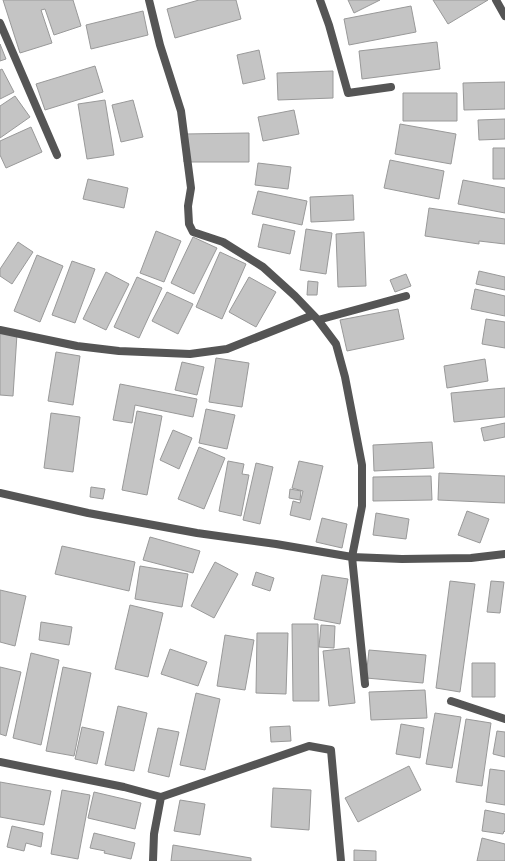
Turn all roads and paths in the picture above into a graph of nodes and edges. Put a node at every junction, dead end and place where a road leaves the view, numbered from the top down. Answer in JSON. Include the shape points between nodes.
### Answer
{"nodes":[{"id":1,"x":149,"y":0,"type":"edge"},
{"id":2,"x":320,"y":0,"type":"edge"},
{"id":3,"x":496,"y":0,"type":"edge"},
{"id":4,"x":505,"y":16,"type":"edge"},
{"id":5,"x":0,"y":23,"type":"edge"},
{"id":6,"x":392,"y":87,"type":"dead end"},
{"id":7,"x":57,"y":155,"type":"dead end"},
{"id":8,"x":406,"y":296,"type":"dead end"},
{"id":9,"x":316,"y":317,"type":"junction"},
{"id":10,"x":0,"y":330,"type":"edge"},
{"id":11,"x":0,"y":493,"type":"edge"},
{"id":12,"x":505,"y":554,"type":"edge"},
{"id":13,"x":352,"y":557,"type":"junction"},
{"id":14,"x":365,"y":684,"type":"dead end"},
{"id":15,"x":452,"y":700,"type":"dead end"},
{"id":16,"x":505,"y":719,"type":"edge"},
{"id":17,"x":0,"y":762,"type":"edge"},
{"id":18,"x":161,"y":797,"type":"junction"},
{"id":19,"x":153,"y":861,"type":"edge"},
{"id":20,"x":341,"y":861,"type":"edge"}],
"edges":[{"from":1,"to":9,"type":"street","via":[[181,111],[191,188],[189,224],[193,232],[224,242],[264,267]]},
{"from":2,"to":6,"type":"street","via":[[348,93]]},
{"from":3,"to":4,"type":"street"},
{"from":5,"to":7,"type":"street"},
{"from":8,"to":9,"type":"street"},
{"from":9,"to":10,"type":"street","via":[[227,349],[190,354],[84,347]]},
{"from":9,"to":13,"type":"street","via":[[336,344],[362,465],[362,506]]},
{"from":11,"to":13,"type":"street","via":[[88,513],[197,533]]},
{"from":12,"to":13,"type":"street","via":[[455,558]]},
{"from":13,"to":14,"type":"street"},
{"from":15,"to":16,"type":"street"},
{"from":17,"to":18,"type":"street"},
{"from":18,"to":19,"type":"street","via":[[154,834]]},
{"from":18,"to":20,"type":"street","via":[[309,746],[331,750]]}]}
